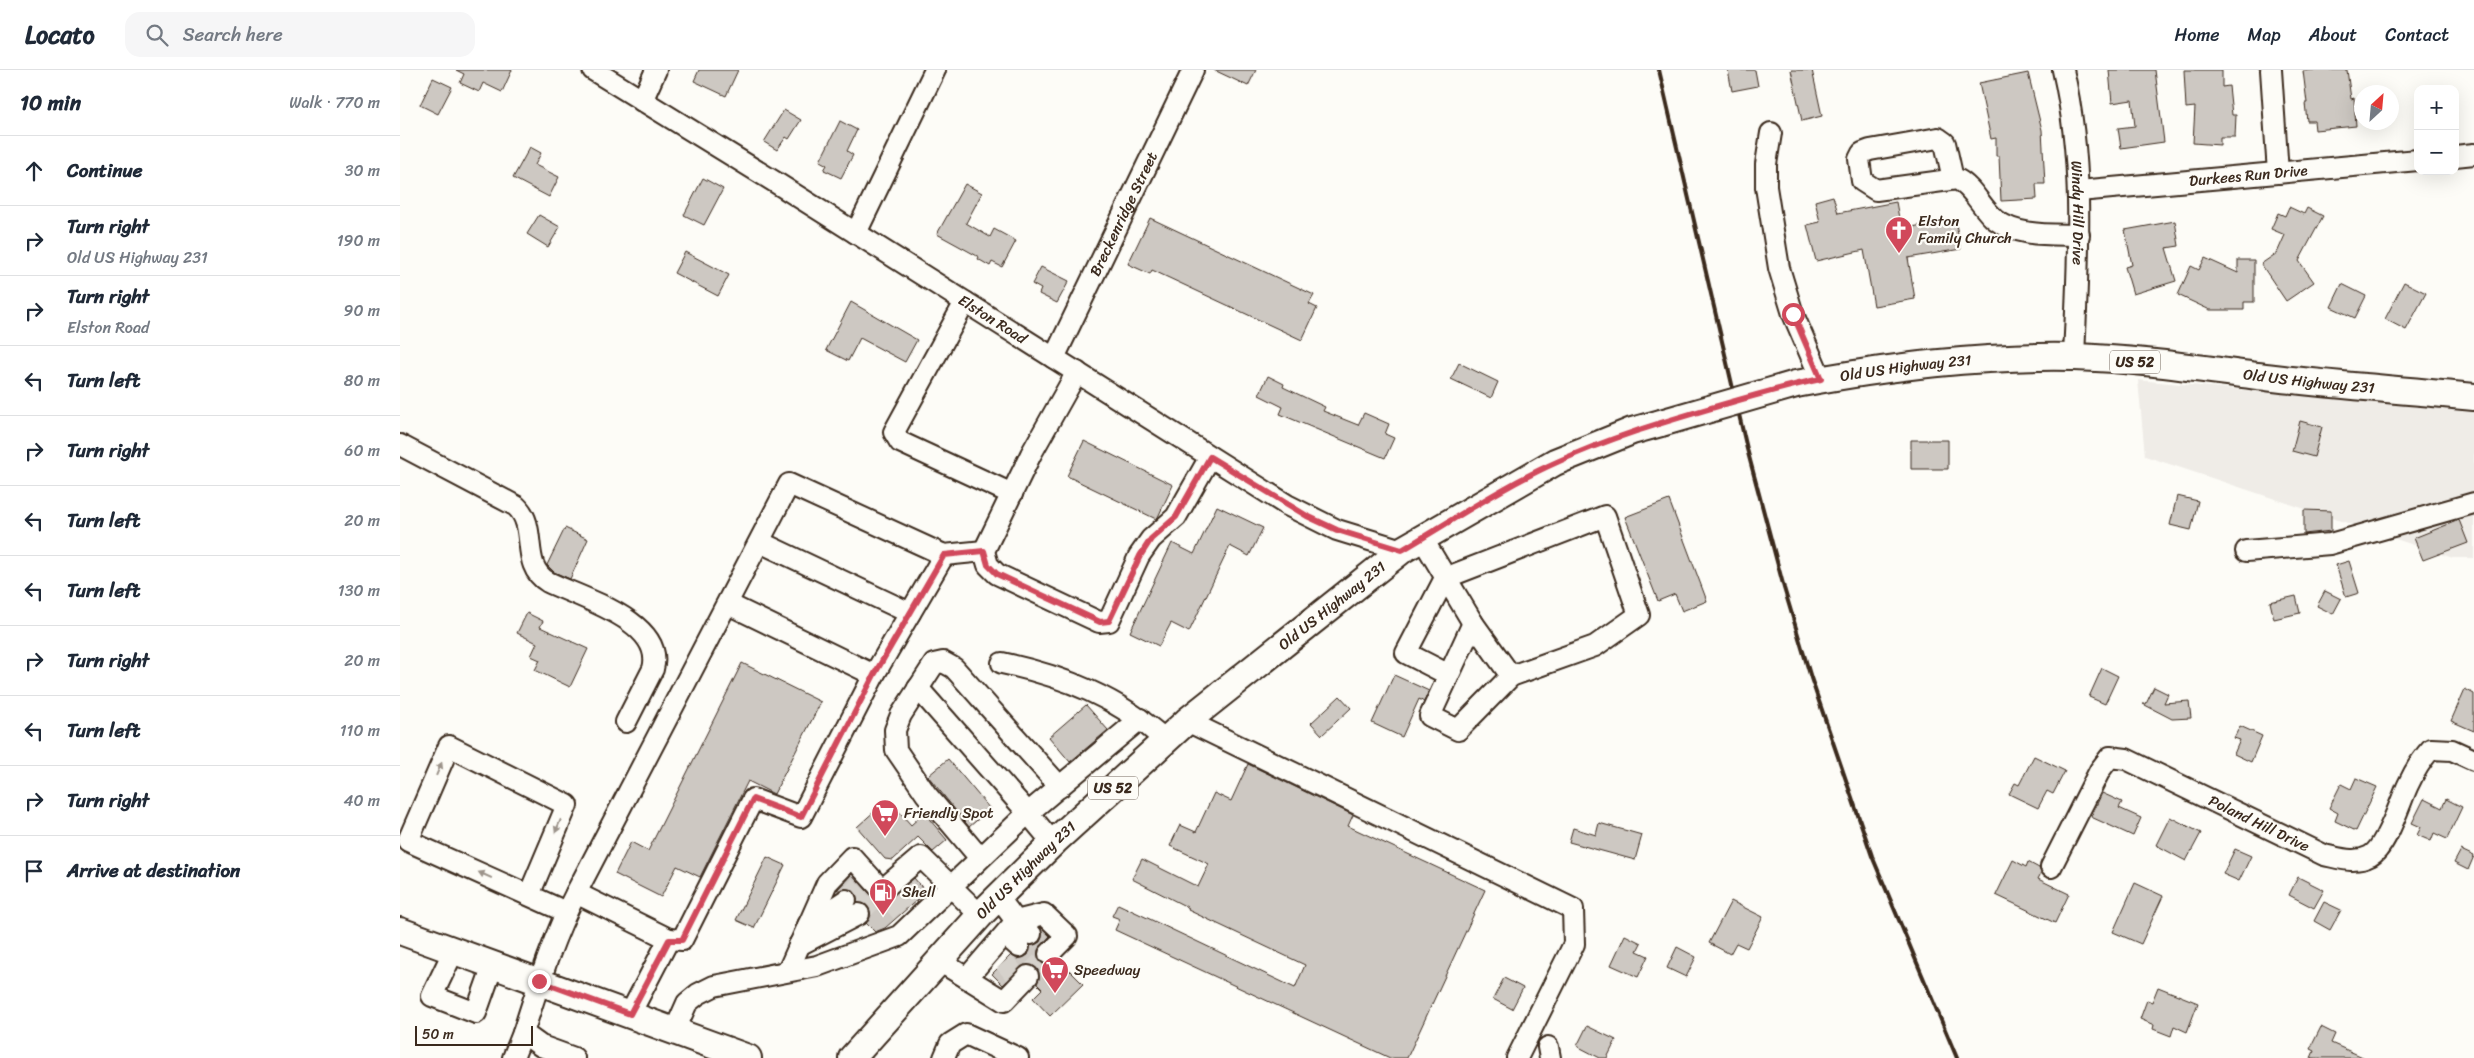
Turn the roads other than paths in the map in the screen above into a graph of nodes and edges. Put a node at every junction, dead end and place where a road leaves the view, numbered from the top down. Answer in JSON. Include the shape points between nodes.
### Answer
{"nodes":[{"id":1,"x":594,"y":70,"type":"edge"},
{"id":2,"x":656,"y":70,"type":"edge"},
{"id":3,"x":935,"y":70,"type":"edge"},
{"id":4,"x":1193,"y":70,"type":"edge"},
{"id":5,"x":2063,"y":70,"type":"edge"},
{"id":6,"x":2271,"y":70,"type":"edge"},
{"id":7,"x":642,"y":101,"type":"junction"},
{"id":8,"x":1771,"y":133,"type":"dead end"},
{"id":9,"x":2474,"y":154,"type":"edge"},
{"id":10,"x":2459,"y":156,"type":"edge"},
{"id":11,"x":2414,"y":160,"type":"edge"},
{"id":12,"x":2278,"y":173,"type":"junction"},
{"id":13,"x":1953,"y":178,"type":"dead end"},
{"id":14,"x":2079,"y":191,"type":"junction"},
{"id":15,"x":856,"y":233,"type":"junction"},
{"id":16,"x":2079,"y":235,"type":"junction"},
{"id":17,"x":965,"y":302,"type":"junction"},
{"id":18,"x":2074,"y":357,"type":"junction"},
{"id":19,"x":1054,"y":358,"type":"junction"},
{"id":20,"x":1077,"y":372,"type":"junction"},
{"id":21,"x":1821,"y":379,"type":"junction"},
{"id":22,"x":2474,"y":397,"type":"edge"},
{"id":23,"x":400,"y":445,"type":"edge"},
{"id":24,"x":1210,"y":457,"type":"junction"},
{"id":25,"x":1012,"y":494,"type":"junction"},
{"id":26,"x":2474,"y":503,"type":"edge"},
{"id":27,"x":760,"y":542,"type":"junction"},
{"id":28,"x":1412,"y":544,"type":"junction"},
{"id":29,"x":2246,"y":550,"type":"dead end"},
{"id":30,"x":984,"y":551,"type":"junction"},
{"id":31,"x":944,"y":555,"type":"junction"},
{"id":32,"x":1445,"y":578,"type":"junction"},
{"id":33,"x":728,"y":604,"type":"junction"},
{"id":34,"x":910,"y":613,"type":"junction"},
{"id":35,"x":1473,"y":623,"type":"junction"},
{"id":36,"x":1002,"y":662,"type":"dead end"},
{"id":37,"x":874,"y":675,"type":"junction"},
{"id":38,"x":1448,"y":675,"type":"junction"},
{"id":39,"x":1511,"y":676,"type":"junction"},
{"id":40,"x":918,"y":688,"type":"junction"},
{"id":41,"x":1140,"y":719,"type":"junction"},
{"id":42,"x":1187,"y":721,"type":"junction"},
{"id":43,"x":626,"y":722,"type":"dead end"},
{"id":44,"x":1166,"y":740,"type":"junction"},
{"id":45,"x":2474,"y":760,"type":"edge"},
{"id":46,"x":1060,"y":787,"type":"junction"},
{"id":47,"x":1028,"y":813,"type":"junction"},
{"id":48,"x":1053,"y":844,"type":"junction"},
{"id":49,"x":980,"y":858,"type":"junction"},
{"id":50,"x":2051,"y":867,"type":"dead end"},
{"id":51,"x":950,"y":886,"type":"junction"},
{"id":52,"x":576,"y":893,"type":"junction"},
{"id":53,"x":529,"y":895,"type":"junction"},
{"id":54,"x":998,"y":897,"type":"junction"},
{"id":55,"x":566,"y":912,"type":"junction"},
{"id":56,"x":980,"y":915,"type":"junction"},
{"id":57,"x":808,"y":925,"type":"junction"},
{"id":58,"x":400,"y":931,"type":"edge"},
{"id":59,"x":1018,"y":934,"type":"junction"},
{"id":60,"x":669,"y":940,"type":"junction"},
{"id":61,"x":799,"y":945,"type":"junction"},
{"id":62,"x":454,"y":950,"type":"junction"},
{"id":63,"x":1049,"y":952,"type":"tunnel mouth"},
{"id":64,"x":939,"y":961,"type":"junction"},
{"id":65,"x":493,"y":965,"type":"junction"},
{"id":66,"x":788,"y":971,"type":"junction"},
{"id":67,"x":967,"y":978,"type":"junction"},
{"id":68,"x":1023,"y":978,"type":"tunnel mouth"},
{"id":69,"x":539,"y":981,"type":"junction"},
{"id":70,"x":630,"y":1014,"type":"junction"},
{"id":71,"x":675,"y":1030,"type":"junction"},
{"id":72,"x":523,"y":1033,"type":"junction"},
{"id":73,"x":513,"y":1058,"type":"edge"},
{"id":74,"x":574,"y":1058,"type":"edge"},
{"id":75,"x":748,"y":1058,"type":"edge"},
{"id":76,"x":852,"y":1058,"type":"edge"},
{"id":77,"x":944,"y":1058,"type":"edge"},
{"id":78,"x":1018,"y":1058,"type":"edge"},
{"id":79,"x":1517,"y":1058,"type":"edge"}],
"edges":[{"from":1,"to":7,"type":"street","name":"Elston Road"},
{"from":2,"to":7,"type":"street"},
{"from":3,"to":15,"type":"street"},
{"from":4,"to":19,"type":"street","name":"Breckenridge Street"},
{"from":5,"to":14,"type":"street","name":"Windy Hill Drive","via":[[2070,99]]},
{"from":6,"to":12,"type":"street"},
{"from":7,"to":15,"type":"street","name":"Elston Road"},
{"from":8,"to":21,"type":"street","via":[[1766,187],[1780,268],[1793,314]]},
{"from":9,"to":10,"type":"street"},
{"from":11,"to":12,"type":"street","name":"Durkees Run Drive"},
{"from":12,"to":14,"type":"street","name":"Durkees Run Drive"},
{"from":13,"to":16,"type":"street","via":[[1966,184],[1996,220],[2014,230]]},
{"from":14,"to":16,"type":"street","name":"Windy Hill Drive"},
{"from":15,"to":17,"type":"street","name":"Elston Road"},
{"from":16,"to":18,"type":"street","name":"Windy Hill Drive"},
{"from":17,"to":19,"type":"street","name":"Elston Road"},
{"from":17,"to":25,"type":"street","via":[[894,432],[900,442]]},
{"from":18,"to":21,"type":"main road","name":"Old US Highway 231","number":"US 52","via":[[1939,362]]},
{"from":18,"to":22,"type":"main road","name":"Old US Highway 231","number":"US 52"},
{"from":19,"to":20,"type":"street","name":"Elston Road"},
{"from":20,"to":24,"type":"street","name":"Elston Road"},
{"from":20,"to":25,"type":"street"},
{"from":21,"to":28,"type":"main road","name":"Old US Highway 231","number":"US 52","bridge":true,"via":[[1632,431],[1555,462]]},
{"from":23,"to":43,"type":"street","via":[[516,506],[527,523],[529,550],[538,574],[548,582],[622,616],[642,631],[654,648],[656,660]]},
{"from":24,"to":28,"type":"street","name":"Elston Road","via":[[1307,516],[1337,530]]},
{"from":24,"to":30,"type":"street","via":[[1176,517],[1151,539],[1140,556],[1109,621],[1100,622],[997,574],[988,565]]},
{"from":25,"to":30,"type":"street"},
{"from":26,"to":29,"type":"street","via":[[2330,544]]},
{"from":27,"to":31,"type":"street","via":[[789,484]]},
{"from":27,"to":33,"type":"street"},
{"from":27,"to":34,"type":"street"},
{"from":28,"to":32,"type":"street"},
{"from":28,"to":42,"type":"main road","name":"Old US Highway 231","number":"US 52"},
{"from":30,"to":31,"type":"street"},
{"from":31,"to":34,"type":"street"},
{"from":32,"to":35,"type":"street"},
{"from":32,"to":38,"type":"street","via":[[1406,653]]},
{"from":32,"to":39,"type":"street","via":[[1605,516],[1639,615],[1595,646]]},
{"from":33,"to":37,"type":"street"},
{"from":33,"to":52,"type":"street"},
{"from":34,"to":37,"type":"street"},
{"from":35,"to":38,"type":"street"},
{"from":35,"to":39,"type":"street"},
{"from":36,"to":41,"type":"street","via":[[1070,681],[1107,698]]},
{"from":37,"to":60,"type":"street","via":[[801,817],[753,799],[682,940]]},
{"from":38,"to":39,"type":"street","via":[[1430,716],[1458,730]]},
{"from":40,"to":46,"type":"street","via":[[934,664],[943,662],[954,668]]},
{"from":40,"to":47,"type":"street"},
{"from":40,"to":49,"type":"street","via":[[895,730],[896,750],[926,794]]},
{"from":41,"to":44,"type":"street"},
{"from":41,"to":46,"type":"street"},
{"from":42,"to":44,"type":"main road","name":"Old US Highway 231","number":"US 52"},
{"from":42,"to":79,"type":"street","via":[[1573,909],[1574,944]]},
{"from":44,"to":48,"type":"main road","name":"Old US Highway 231","number":"US 52"},
{"from":45,"to":50,"type":"street","name":"Poland Hill Drive","via":[[2452,750],[2431,749],[2409,783],[2388,834],[2371,856],[2354,861],[2324,855],[2126,759],[2110,756]]},
{"from":46,"to":47,"type":"street"},
{"from":47,"to":48,"type":"street"},
{"from":47,"to":49,"type":"street"},
{"from":48,"to":54,"type":"main road","name":"Old US Highway 231","number":"US 52"},
{"from":49,"to":51,"type":"street"},
{"from":51,"to":56,"type":"street"},
{"from":51,"to":57,"type":"street","via":[[921,857],[882,887],[852,857],[827,883]]},
{"from":51,"to":66,"type":"street","via":[[914,912],[899,936],[817,966]]},
{"from":52,"to":55,"type":"street"},
{"from":52,"to":60,"type":"street"},
{"from":53,"to":53,"type":"street","one_way":true,"via":[[408,841],[449,746],[566,805]]},
{"from":53,"to":55,"type":"street"},
{"from":54,"to":56,"type":"main road","name":"Old US Highway 231","number":"US 52"},
{"from":54,"to":59,"type":"street"},
{"from":55,"to":69,"type":"street"},
{"from":56,"to":64,"type":"main road","name":"Old US Highway 231","number":"US 52"},
{"from":57,"to":61,"type":"street"},
{"from":57,"to":61,"type":"street","via":[[852,907]]},
{"from":58,"to":62,"type":"main road"},
{"from":59,"to":63,"type":"street","via":[[1044,914],[1067,936]]},
{"from":59,"to":67,"type":"street","via":[[997,957]]},
{"from":60,"to":70,"type":"street"},
{"from":61,"to":66,"type":"street"},
{"from":62,"to":65,"type":"main road"},
{"from":62,"to":65,"type":"street","via":[[432,996],[476,1013]]},
{"from":64,"to":67,"type":"street"},
{"from":64,"to":76,"type":"main road","name":"Old US Highway 231","number":"US 52"},
{"from":65,"to":69,"type":"main road"},
{"from":66,"to":71,"type":"street","via":[[706,990],[687,1003]]},
{"from":67,"to":68,"type":"street","via":[[1004,1001]]},
{"from":69,"to":70,"type":"main road"},
{"from":69,"to":72,"type":"street"},
{"from":70,"to":71,"type":"main road"},
{"from":71,"to":75,"type":"main road"},
{"from":72,"to":73,"type":"street"},
{"from":72,"to":74,"type":"street","via":[[541,1046]]},
{"from":77,"to":78,"type":"street","via":[[950,1044],[966,1034]]}]}
